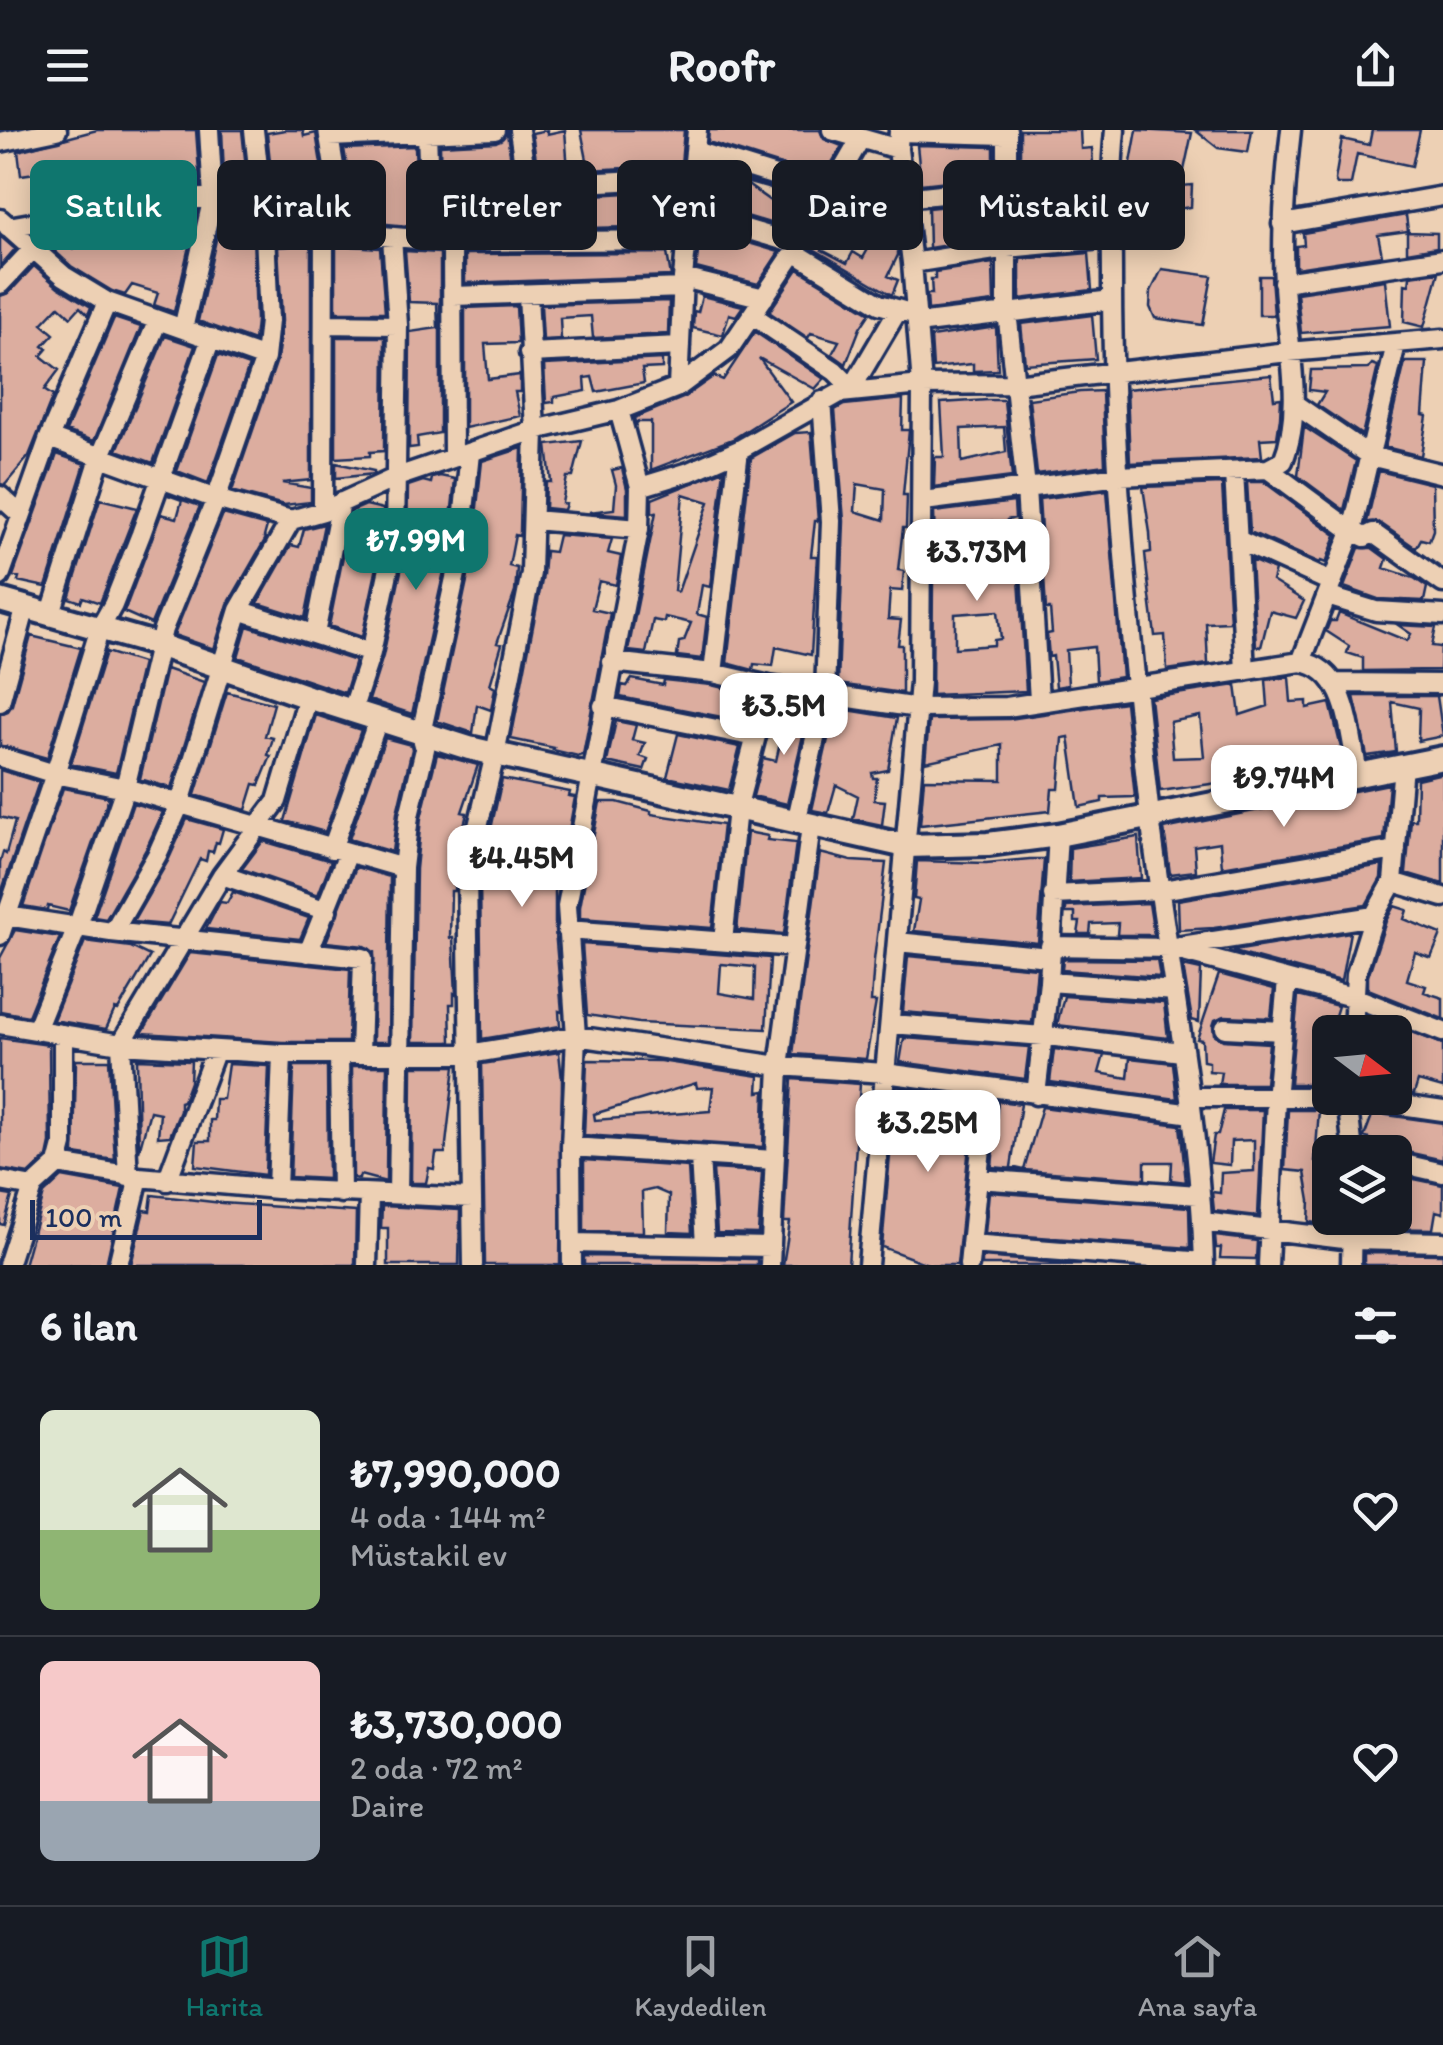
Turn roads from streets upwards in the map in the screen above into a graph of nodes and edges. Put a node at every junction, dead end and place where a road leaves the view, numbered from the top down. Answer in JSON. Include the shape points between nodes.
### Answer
{"nodes":[{"id":1,"x":57,"y":130,"type":"edge"},
{"id":2,"x":209,"y":130,"type":"edge"},
{"id":3,"x":254,"y":130,"type":"edge"},
{"id":4,"x":496,"y":130,"type":"edge"},
{"id":5,"x":519,"y":130,"type":"edge"},
{"id":6,"x":698,"y":130,"type":"edge"},
{"id":7,"x":832,"y":130,"type":"edge"},
{"id":8,"x":1115,"y":130,"type":"edge"},
{"id":9,"x":1291,"y":130,"type":"edge"},
{"id":10,"x":427,"y":133,"type":"junction"},
{"id":11,"x":1006,"y":133,"type":"edge"},
{"id":12,"x":328,"y":134,"type":"edge"},
{"id":13,"x":898,"y":137,"type":"edge"},
{"id":14,"x":860,"y":138,"type":"junction"},
{"id":15,"x":0,"y":142,"type":"edge"},
{"id":16,"x":695,"y":152,"type":"junction"},
{"id":17,"x":257,"y":160,"type":"edge"},
{"id":18,"x":333,"y":160,"type":"edge"},
{"id":19,"x":428,"y":160,"type":"edge"},
{"id":20,"x":525,"y":160,"type":"edge"},
{"id":21,"x":694,"y":160,"type":"edge"},
{"id":22,"x":848,"y":160,"type":"edge"},
{"id":23,"x":1006,"y":160,"type":"edge"},
{"id":24,"x":1112,"y":160,"type":"edge"},
{"id":25,"x":772,"y":175,"type":"edge"},
{"id":26,"x":1443,"y":196,"type":"edge"},
{"id":27,"x":213,"y":198,"type":"junction"},
{"id":28,"x":4,"y":223,"type":"edge"},
{"id":29,"x":1282,"y":224,"type":"junction"},
{"id":30,"x":386,"y":236,"type":"edge"},
{"id":31,"x":392,"y":237,"type":"junction"},
{"id":32,"x":406,"y":238,"type":"edge"},
{"id":33,"x":30,"y":246,"type":"edge"},
{"id":34,"x":33,"y":250,"type":"edge"},
{"id":35,"x":35,"y":250,"type":"edge"},
{"id":36,"x":266,"y":250,"type":"edge"},
{"id":37,"x":324,"y":250,"type":"edge"},
{"id":38,"x":452,"y":250,"type":"edge"},
{"id":39,"x":685,"y":250,"type":"edge"},
{"id":40,"x":796,"y":250,"type":"edge"},
{"id":41,"x":799,"y":250,"type":"edge"},
{"id":42,"x":910,"y":250,"type":"edge"},
{"id":43,"x":994,"y":250,"type":"edge"},
{"id":44,"x":1007,"y":250,"type":"edge"},
{"id":45,"x":1112,"y":250,"type":"edge"},
{"id":46,"x":1443,"y":259,"type":"edge"},
{"id":47,"x":912,"y":263,"type":"junction"},
{"id":48,"x":1284,"y":282,"type":"junction"},
{"id":49,"x":683,"y":283,"type":"junction"},
{"id":50,"x":0,"y":284,"type":"edge"},
{"id":51,"x":528,"y":295,"type":"junction"},
{"id":52,"x":454,"y":296,"type":"junction"},
{"id":53,"x":764,"y":298,"type":"junction"},
{"id":54,"x":1112,"y":300,"type":"junction"},
{"id":55,"x":107,"y":302,"type":"junction"},
{"id":56,"x":1007,"y":310,"type":"junction"},
{"id":57,"x":752,"y":315,"type":"junction"},
{"id":58,"x":911,"y":317,"type":"junction"},
{"id":59,"x":158,"y":320,"type":"junction"},
{"id":60,"x":324,"y":324,"type":"junction"},
{"id":61,"x":398,"y":325,"type":"junction"},
{"id":62,"x":183,"y":329,"type":"junction"},
{"id":63,"x":211,"y":338,"type":"junction"},
{"id":64,"x":1443,"y":339,"type":"edge"},
{"id":65,"x":1396,"y":344,"type":"junction"},
{"id":66,"x":680,"y":346,"type":"junction"},
{"id":67,"x":529,"y":352,"type":"junction"},
{"id":68,"x":1288,"y":352,"type":"junction"},
{"id":69,"x":266,"y":358,"type":"junction"},
{"id":70,"x":1112,"y":374,"type":"junction"},
{"id":71,"x":1014,"y":384,"type":"junction"},
{"id":72,"x":922,"y":385,"type":"junction"},
{"id":73,"x":678,"y":388,"type":"junction"},
{"id":74,"x":853,"y":390,"type":"junction"},
{"id":75,"x":822,"y":401,"type":"junction"},
{"id":76,"x":1296,"y":405,"type":"junction"},
{"id":77,"x":619,"y":410,"type":"junction"},
{"id":78,"x":535,"y":430,"type":"junction"},
{"id":79,"x":49,"y":438,"type":"junction"},
{"id":80,"x":738,"y":450,"type":"junction"},
{"id":81,"x":462,"y":456,"type":"junction"},
{"id":82,"x":1370,"y":456,"type":"junction"},
{"id":83,"x":100,"y":458,"type":"junction"},
{"id":84,"x":1268,"y":469,"type":"junction"},
{"id":85,"x":1234,"y":472,"type":"junction"},
{"id":86,"x":1443,"y":474,"type":"edge"},
{"id":87,"x":398,"y":476,"type":"junction"},
{"id":88,"x":1120,"y":476,"type":"junction"},
{"id":89,"x":161,"y":480,"type":"junction"},
{"id":90,"x":640,"y":487,"type":"junction"},
{"id":91,"x":1026,"y":488,"type":"junction"},
{"id":92,"x":0,"y":496,"type":"edge"},
{"id":93,"x":216,"y":499,"type":"junction"},
{"id":94,"x":924,"y":500,"type":"junction"},
{"id":95,"x":332,"y":506,"type":"junction"},
{"id":96,"x":0,"y":507,"type":"edge"},
{"id":97,"x":22,"y":515,"type":"junction"},
{"id":98,"x":291,"y":520,"type":"junction"},
{"id":99,"x":533,"y":520,"type":"junction"},
{"id":100,"x":639,"y":529,"type":"junction"},
{"id":101,"x":1352,"y":531,"type":"junction"},
{"id":102,"x":1238,"y":540,"type":"junction"},
{"id":103,"x":0,"y":576,"type":"edge"},
{"id":104,"x":1443,"y":583,"type":"edge"},
{"id":105,"x":1329,"y":589,"type":"junction"},
{"id":106,"x":0,"y":600,"type":"edge"},
{"id":107,"x":26,"y":606,"type":"junction"},
{"id":108,"x":239,"y":610,"type":"junction"},
{"id":109,"x":51,"y":613,"type":"junction"},
{"id":110,"x":1443,"y":615,"type":"edge"},
{"id":111,"x":100,"y":628,"type":"junction"},
{"id":112,"x":315,"y":634,"type":"junction"},
{"id":113,"x":158,"y":645,"type":"junction"},
{"id":114,"x":371,"y":653,"type":"junction"},
{"id":115,"x":612,"y":662,"type":"junction"},
{"id":116,"x":1301,"y":662,"type":"junction"},
{"id":117,"x":220,"y":668,"type":"junction"},
{"id":118,"x":1245,"y":671,"type":"junction"},
{"id":119,"x":713,"y":674,"type":"junction"},
{"id":120,"x":1336,"y":684,"type":"junction"},
{"id":121,"x":1443,"y":684,"type":"edge"},
{"id":122,"x":769,"y":686,"type":"junction"},
{"id":123,"x":1137,"y":687,"type":"junction"},
{"id":124,"x":825,"y":694,"type":"junction"},
{"id":125,"x":308,"y":697,"type":"junction"},
{"id":126,"x":1039,"y":700,"type":"junction"},
{"id":127,"x":0,"y":702,"type":"edge"},
{"id":128,"x":604,"y":706,"type":"junction"},
{"id":129,"x":918,"y":708,"type":"junction"},
{"id":130,"x":352,"y":711,"type":"junction"},
{"id":131,"x":378,"y":720,"type":"junction"},
{"id":132,"x":421,"y":734,"type":"junction"},
{"id":133,"x":756,"y":737,"type":"junction"},
{"id":134,"x":495,"y":754,"type":"junction"},
{"id":135,"x":0,"y":757,"type":"edge"},
{"id":136,"x":1443,"y":758,"type":"edge"},
{"id":137,"x":1403,"y":765,"type":"junction"},
{"id":138,"x":1358,"y":772,"type":"junction"},
{"id":139,"x":56,"y":774,"type":"junction"},
{"id":140,"x":590,"y":776,"type":"junction"},
{"id":141,"x":124,"y":788,"type":"junction"},
{"id":142,"x":178,"y":806,"type":"junction"},
{"id":143,"x":737,"y":810,"type":"junction"},
{"id":144,"x":1150,"y":817,"type":"junction"},
{"id":145,"x":803,"y":824,"type":"junction"},
{"id":146,"x":256,"y":825,"type":"junction"},
{"id":147,"x":1058,"y":835,"type":"junction"},
{"id":148,"x":906,"y":846,"type":"junction"},
{"id":149,"x":1396,"y":850,"type":"junction"},
{"id":150,"x":340,"y":851,"type":"junction"},
{"id":151,"x":402,"y":868,"type":"junction"},
{"id":152,"x":222,"y":875,"type":"junction"},
{"id":153,"x":1393,"y":882,"type":"junction"},
{"id":154,"x":1162,"y":890,"type":"junction"},
{"id":155,"x":1053,"y":896,"type":"junction"},
{"id":156,"x":1443,"y":898,"type":"edge"},
{"id":157,"x":327,"y":911,"type":"junction"},
{"id":158,"x":1374,"y":916,"type":"junction"},
{"id":159,"x":2,"y":922,"type":"edge"},
{"id":160,"x":78,"y":925,"type":"junction"},
{"id":161,"x":567,"y":930,"type":"junction"},
{"id":162,"x":113,"y":932,"type":"junction"},
{"id":163,"x":182,"y":939,"type":"junction"},
{"id":164,"x":723,"y":942,"type":"junction"},
{"id":165,"x":897,"y":942,"type":"junction"},
{"id":166,"x":795,"y":946,"type":"junction"},
{"id":167,"x":1169,"y":948,"type":"junction"},
{"id":168,"x":1049,"y":952,"type":"junction"},
{"id":169,"x":308,"y":953,"type":"junction"},
{"id":170,"x":1287,"y":981,"type":"junction"},
{"id":171,"x":1050,"y":982,"type":"junction"},
{"id":172,"x":1175,"y":991,"type":"junction"},
{"id":173,"x":1356,"y":998,"type":"junction"},
{"id":174,"x":1354,"y":1015,"type":"edge"},
{"id":175,"x":0,"y":1024,"type":"edge"},
{"id":176,"x":892,"y":1024,"type":"junction"},
{"id":177,"x":1225,"y":1028,"type":"dead end"},
{"id":178,"x":36,"y":1030,"type":"junction"},
{"id":179,"x":1282,"y":1031,"type":"junction"},
{"id":180,"x":1443,"y":1032,"type":"edge"},
{"id":181,"x":63,"y":1034,"type":"junction"},
{"id":182,"x":576,"y":1036,"type":"junction"},
{"id":183,"x":1043,"y":1036,"type":"junction"},
{"id":184,"x":121,"y":1044,"type":"junction"},
{"id":185,"x":214,"y":1052,"type":"junction"},
{"id":186,"x":1182,"y":1052,"type":"junction"},
{"id":187,"x":282,"y":1054,"type":"junction"},
{"id":188,"x":339,"y":1054,"type":"junction"},
{"id":189,"x":360,"y":1054,"type":"junction"},
{"id":190,"x":398,"y":1054,"type":"junction"},
{"id":191,"x":469,"y":1054,"type":"junction"},
{"id":192,"x":779,"y":1066,"type":"junction"},
{"id":193,"x":885,"y":1073,"type":"junction"},
{"id":194,"x":986,"y":1088,"type":"junction"},
{"id":195,"x":1036,"y":1094,"type":"junction"},
{"id":196,"x":1312,"y":1098,"type":"edge"},
{"id":197,"x":1276,"y":1099,"type":"junction"},
{"id":198,"x":1191,"y":1105,"type":"junction"},
{"id":199,"x":1412,"y":1107,"type":"edge"},
{"id":200,"x":1443,"y":1111,"type":"edge"},
{"id":201,"x":571,"y":1148,"type":"junction"},
{"id":202,"x":700,"y":1156,"type":"junction"},
{"id":203,"x":774,"y":1160,"type":"junction"},
{"id":204,"x":58,"y":1164,"type":"junction"},
{"id":205,"x":1412,"y":1166,"type":"edge"},
{"id":206,"x":1443,"y":1173,"type":"edge"},
{"id":207,"x":134,"y":1177,"type":"junction"},
{"id":208,"x":978,"y":1179,"type":"junction"},
{"id":209,"x":168,"y":1181,"type":"junction"},
{"id":210,"x":0,"y":1182,"type":"edge"},
{"id":211,"x":33,"y":1187,"type":"junction"},
{"id":212,"x":276,"y":1190,"type":"junction"},
{"id":213,"x":342,"y":1193,"type":"junction"},
{"id":214,"x":369,"y":1194,"type":"junction"},
{"id":215,"x":398,"y":1195,"type":"junction"},
{"id":216,"x":1198,"y":1195,"type":"junction"},
{"id":217,"x":472,"y":1198,"type":"junction"},
{"id":218,"x":1203,"y":1222,"type":"junction"},
{"id":219,"x":1269,"y":1232,"type":"junction"},
{"id":220,"x":1352,"y":1235,"type":"edge"},
{"id":221,"x":1352,"y":1240,"type":"junction"},
{"id":222,"x":572,"y":1242,"type":"junction"},
{"id":223,"x":1443,"y":1242,"type":"edge"},
{"id":224,"x":971,"y":1244,"type":"junction"},
{"id":225,"x":705,"y":1246,"type":"junction"},
{"id":226,"x":770,"y":1256,"type":"edge"},
{"id":227,"x":1204,"y":1264,"type":"edge"},
{"id":228,"x":8,"y":1265,"type":"edge"},
{"id":229,"x":118,"y":1265,"type":"edge"},
{"id":230,"x":368,"y":1265,"type":"edge"},
{"id":231,"x":473,"y":1265,"type":"edge"},
{"id":232,"x":572,"y":1265,"type":"edge"},
{"id":233,"x":868,"y":1265,"type":"edge"},
{"id":234,"x":969,"y":1265,"type":"edge"},
{"id":235,"x":1268,"y":1265,"type":"edge"},
{"id":236,"x":1350,"y":1265,"type":"edge"}],
"edges":[{"from":1,"to":15,"type":"street"},
{"from":2,"to":27,"type":"street"},
{"from":3,"to":17,"type":"street"},
{"from":4,"to":10,"type":"street"},
{"from":5,"to":20,"type":"street"},
{"from":6,"to":16,"type":"street"},
{"from":7,"to":14,"type":"street"},
{"from":8,"to":24,"type":"street"},
{"from":9,"to":29,"type":"street"},
{"from":10,"to":12,"type":"street"},
{"from":10,"to":19,"type":"street"},
{"from":11,"to":13,"type":"street"},
{"from":11,"to":23,"type":"street"},
{"from":12,"to":18,"type":"street"},
{"from":13,"to":14,"type":"street"},
{"from":14,"to":22,"type":"street"},
{"from":16,"to":21,"type":"street"},
{"from":16,"to":25,"type":"street"},
{"from":26,"to":29,"type":"street"},
{"from":27,"to":28,"type":"street"},
{"from":27,"to":62,"type":"street"},
{"from":28,"to":33,"type":"street"},
{"from":29,"to":48,"type":"street"},
{"from":30,"to":31,"type":"street"},
{"from":31,"to":32,"type":"street"},
{"from":31,"to":61,"type":"street"},
{"from":34,"to":50,"type":"street"},
{"from":35,"to":55,"type":"street"},
{"from":36,"to":69,"type":"street"},
{"from":37,"to":60,"type":"street"},
{"from":38,"to":52,"type":"street"},
{"from":39,"to":49,"type":"street"},
{"from":40,"to":53,"type":"street"},
{"from":41,"to":58,"type":"street"},
{"from":42,"to":47,"type":"street"},
{"from":43,"to":47,"type":"street"},
{"from":44,"to":56,"type":"street"},
{"from":45,"to":54,"type":"street"},
{"from":46,"to":48,"type":"street"},
{"from":47,"to":58,"type":"street"},
{"from":48,"to":68,"type":"street"},
{"from":49,"to":51,"type":"street"},
{"from":49,"to":53,"type":"street"},
{"from":49,"to":66,"type":"street"},
{"from":51,"to":52,"type":"street"},
{"from":51,"to":67,"type":"street"},
{"from":52,"to":81,"type":"street"},
{"from":53,"to":57,"type":"street"},
{"from":54,"to":56,"type":"street"},
{"from":54,"to":70,"type":"street"},
{"from":55,"to":59,"type":"street"},
{"from":55,"to":79,"type":"street"},
{"from":56,"to":58,"type":"street"},
{"from":56,"to":71,"type":"street"},
{"from":57,"to":73,"type":"street","via":[[729,349]]},
{"from":57,"to":74,"type":"street"},
{"from":58,"to":72,"type":"street"},
{"from":58,"to":74,"type":"street"},
{"from":59,"to":62,"type":"street"},
{"from":59,"to":83,"type":"street"},
{"from":60,"to":61,"type":"street"},
{"from":60,"to":95,"type":"street"},
{"from":61,"to":87,"type":"street"},
{"from":62,"to":63,"type":"street"},
{"from":63,"to":69,"type":"street"},
{"from":63,"to":89,"type":"street"},
{"from":64,"to":65,"type":"street"},
{"from":65,"to":68,"type":"street"},
{"from":65,"to":82,"type":"street"},
{"from":66,"to":67,"type":"street"},
{"from":66,"to":73,"type":"street"},
{"from":67,"to":78,"type":"street"},
{"from":68,"to":70,"type":"street"},
{"from":68,"to":76,"type":"street"},
{"from":69,"to":93,"type":"street"},
{"from":70,"to":71,"type":"street"},
{"from":70,"to":88,"type":"street"},
{"from":71,"to":72,"type":"street"},
{"from":71,"to":91,"type":"street"},
{"from":72,"to":74,"type":"street"},
{"from":72,"to":94,"type":"street"},
{"from":73,"to":77,"type":"street"},
{"from":74,"to":75,"type":"street"},
{"from":75,"to":80,"type":"street"},
{"from":75,"to":124,"type":"street","via":[[831,521]]},
{"from":76,"to":82,"type":"street"},
{"from":76,"to":84,"type":"street","via":[[1283,461]]},
{"from":77,"to":78,"type":"street"},
{"from":77,"to":90,"type":"street"},
{"from":78,"to":81,"type":"street"},
{"from":78,"to":99,"type":"street"},
{"from":79,"to":83,"type":"street"},
{"from":79,"to":97,"type":"street"},
{"from":80,"to":90,"type":"street"},
{"from":80,"to":119,"type":"street"},
{"from":81,"to":87,"type":"street"},
{"from":81,"to":132,"type":"street","via":[[459,560]]},
{"from":82,"to":86,"type":"street"},
{"from":82,"to":101,"type":"street"},
{"from":83,"to":89,"type":"street"},
{"from":83,"to":109,"type":"street"},
{"from":84,"to":85,"type":"street"},
{"from":84,"to":101,"type":"street"},
{"from":85,"to":88,"type":"street"},
{"from":85,"to":102,"type":"street"},
{"from":87,"to":95,"type":"street"},
{"from":87,"to":114,"type":"street","via":[[395,540]]},
{"from":88,"to":91,"type":"street"},
{"from":88,"to":123,"type":"street"},
{"from":89,"to":93,"type":"street"},
{"from":89,"to":111,"type":"street"},
{"from":90,"to":100,"type":"street"},
{"from":91,"to":94,"type":"street"},
{"from":91,"to":126,"type":"street"},
{"from":92,"to":97,"type":"street"},
{"from":93,"to":98,"type":"street"},
{"from":93,"to":113,"type":"street"},
{"from":94,"to":129,"type":"street"},
{"from":95,"to":98,"type":"street"},
{"from":95,"to":112,"type":"street"},
{"from":96,"to":97,"type":"street"},
{"from":97,"to":103,"type":"street"},
{"from":98,"to":108,"type":"street"},
{"from":99,"to":100,"type":"street"},
{"from":99,"to":134,"type":"street","via":[[530,573]]},
{"from":100,"to":115,"type":"street"},
{"from":101,"to":104,"type":"street","via":[[1373,533]]},
{"from":101,"to":105,"type":"street"},
{"from":102,"to":105,"type":"street"},
{"from":102,"to":118,"type":"street"},
{"from":105,"to":110,"type":"street","via":[[1376,611]]},
{"from":105,"to":116,"type":"street"},
{"from":106,"to":107,"type":"street"},
{"from":107,"to":109,"type":"street"},
{"from":107,"to":127,"type":"street"},
{"from":108,"to":112,"type":"street"},
{"from":108,"to":117,"type":"street"},
{"from":109,"to":111,"type":"street"},
{"from":111,"to":113,"type":"street"},
{"from":111,"to":139,"type":"street"},
{"from":112,"to":114,"type":"street"},
{"from":113,"to":117,"type":"street"},
{"from":113,"to":141,"type":"street"},
{"from":114,"to":130,"type":"street"},
{"from":115,"to":119,"type":"street"},
{"from":115,"to":128,"type":"street"},
{"from":116,"to":118,"type":"street"},
{"from":116,"to":120,"type":"street","via":[[1320,666]]},
{"from":117,"to":125,"type":"street"},
{"from":117,"to":142,"type":"street"},
{"from":118,"to":123,"type":"street"},
{"from":119,"to":122,"type":"street"},
{"from":120,"to":121,"type":"street"},
{"from":120,"to":138,"type":"street"},
{"from":122,"to":124,"type":"street"},
{"from":122,"to":133,"type":"street"},
{"from":123,"to":126,"type":"street"},
{"from":123,"to":144,"type":"street"},
{"from":124,"to":129,"type":"street"},
{"from":124,"to":145,"type":"street"},
{"from":125,"to":130,"type":"street"},
{"from":125,"to":146,"type":"street","via":[[277,800]]},
{"from":126,"to":129,"type":"street"},
{"from":128,"to":133,"type":"street"},
{"from":128,"to":140,"type":"street"},
{"from":129,"to":148,"type":"street"},
{"from":130,"to":131,"type":"street"},
{"from":131,"to":132,"type":"street"},
{"from":131,"to":150,"type":"street"},
{"from":132,"to":134,"type":"street"},
{"from":132,"to":151,"type":"street","via":[[425,749]]},
{"from":133,"to":143,"type":"street"},
{"from":134,"to":140,"type":"street"},
{"from":134,"to":191,"type":"street","via":[[467,873]]},
{"from":135,"to":139,"type":"street"},
{"from":136,"to":137,"type":"street"},
{"from":137,"to":138,"type":"street"},
{"from":137,"to":149,"type":"street"},
{"from":138,"to":144,"type":"street"},
{"from":139,"to":141,"type":"street"},
{"from":139,"to":159,"type":"street"},
{"from":140,"to":143,"type":"street"},
{"from":140,"to":161,"type":"street"},
{"from":141,"to":142,"type":"street"},
{"from":141,"to":160,"type":"street"},
{"from":142,"to":146,"type":"street"},
{"from":142,"to":162,"type":"street"},
{"from":143,"to":145,"type":"street"},
{"from":143,"to":164,"type":"street"},
{"from":144,"to":147,"type":"street"},
{"from":144,"to":154,"type":"street"},
{"from":145,"to":148,"type":"street"},
{"from":145,"to":166,"type":"street"},
{"from":146,"to":150,"type":"street"},
{"from":146,"to":152,"type":"street"},
{"from":147,"to":148,"type":"street"},
{"from":147,"to":155,"type":"street"},
{"from":148,"to":165,"type":"street"},
{"from":149,"to":153,"type":"street"},
{"from":149,"to":154,"type":"street"},
{"from":150,"to":151,"type":"street"},
{"from":150,"to":157,"type":"street"},
{"from":151,"to":190,"type":"street"},
{"from":152,"to":157,"type":"street"},
{"from":152,"to":163,"type":"street"},
{"from":153,"to":156,"type":"street"},
{"from":153,"to":158,"type":"street"},
{"from":154,"to":155,"type":"street"},
{"from":154,"to":167,"type":"street"},
{"from":155,"to":168,"type":"street"},
{"from":157,"to":169,"type":"street"},
{"from":158,"to":167,"type":"street"},
{"from":158,"to":173,"type":"street","via":[[1356,974]]},
{"from":159,"to":160,"type":"street"},
{"from":160,"to":162,"type":"street"},
{"from":160,"to":178,"type":"street"},
{"from":161,"to":164,"type":"street"},
{"from":161,"to":182,"type":"street"},
{"from":162,"to":163,"type":"street"},
{"from":163,"to":169,"type":"street"},
{"from":163,"to":184,"type":"street"},
{"from":164,"to":166,"type":"street"},
{"from":165,"to":168,"type":"street"},
{"from":165,"to":176,"type":"street"},
{"from":166,"to":192,"type":"street"},
{"from":167,"to":168,"type":"street"},
{"from":167,"to":170,"type":"street"},
{"from":167,"to":172,"type":"street"},
{"from":168,"to":171,"type":"street"},
{"from":169,"to":189,"type":"street","via":[[362,958]]},
{"from":170,"to":173,"type":"street"},
{"from":170,"to":179,"type":"street"},
{"from":171,"to":172,"type":"street"},
{"from":171,"to":183,"type":"street"},
{"from":172,"to":186,"type":"street"},
{"from":173,"to":174,"type":"street"},
{"from":173,"to":180,"type":"street"},
{"from":175,"to":178,"type":"street"},
{"from":176,"to":183,"type":"street"},
{"from":176,"to":193,"type":"street"},
{"from":177,"to":179,"type":"street"},
{"from":178,"to":181,"type":"street"},
{"from":179,"to":197,"type":"street"},
{"from":181,"to":184,"type":"street"},
{"from":181,"to":204,"type":"street"},
{"from":182,"to":191,"type":"street"},
{"from":182,"to":192,"type":"street"},
{"from":182,"to":201,"type":"street"},
{"from":183,"to":186,"type":"street"},
{"from":183,"to":195,"type":"street"},
{"from":184,"to":185,"type":"street"},
{"from":184,"to":207,"type":"street"},
{"from":185,"to":187,"type":"street"},
{"from":185,"to":209,"type":"street"},
{"from":186,"to":198,"type":"street"},
{"from":187,"to":188,"type":"street"},
{"from":187,"to":212,"type":"street"},
{"from":188,"to":189,"type":"street"},
{"from":188,"to":213,"type":"street"},
{"from":189,"to":190,"type":"street"},
{"from":190,"to":191,"type":"street"},
{"from":190,"to":215,"type":"street"},
{"from":191,"to":217,"type":"street"},
{"from":192,"to":193,"type":"street"},
{"from":192,"to":203,"type":"street"},
{"from":193,"to":194,"type":"street"},
{"from":193,"to":233,"type":"street"},
{"from":194,"to":195,"type":"street"},
{"from":194,"to":208,"type":"street"},
{"from":195,"to":198,"type":"street"},
{"from":196,"to":197,"type":"street"},
{"from":197,"to":198,"type":"street"},
{"from":197,"to":219,"type":"street"},
{"from":198,"to":216,"type":"street"},
{"from":199,"to":200,"type":"street"},
{"from":201,"to":202,"type":"street"},
{"from":201,"to":222,"type":"street"},
{"from":202,"to":203,"type":"street"},
{"from":202,"to":225,"type":"street"},
{"from":203,"to":226,"type":"street"},
{"from":204,"to":207,"type":"street"},
{"from":204,"to":211,"type":"street"},
{"from":205,"to":206,"type":"street"},
{"from":207,"to":209,"type":"street"},
{"from":207,"to":229,"type":"street"},
{"from":208,"to":216,"type":"street"},
{"from":208,"to":224,"type":"street"},
{"from":209,"to":212,"type":"street"},
{"from":210,"to":211,"type":"street"},
{"from":211,"to":228,"type":"street"},
{"from":212,"to":213,"type":"street"},
{"from":213,"to":214,"type":"street"},
{"from":214,"to":215,"type":"street"},
{"from":214,"to":230,"type":"street"},
{"from":215,"to":217,"type":"street"},
{"from":216,"to":218,"type":"street"},
{"from":217,"to":231,"type":"street"},
{"from":218,"to":219,"type":"street"},
{"from":218,"to":227,"type":"street"},
{"from":219,"to":221,"type":"street"},
{"from":219,"to":235,"type":"street"},
{"from":220,"to":221,"type":"street"},
{"from":221,"to":223,"type":"street"},
{"from":221,"to":236,"type":"street"},
{"from":222,"to":225,"type":"street"},
{"from":222,"to":232,"type":"street"},
{"from":224,"to":227,"type":"street"},
{"from":224,"to":234,"type":"street"},
{"from":225,"to":226,"type":"street"}]}
